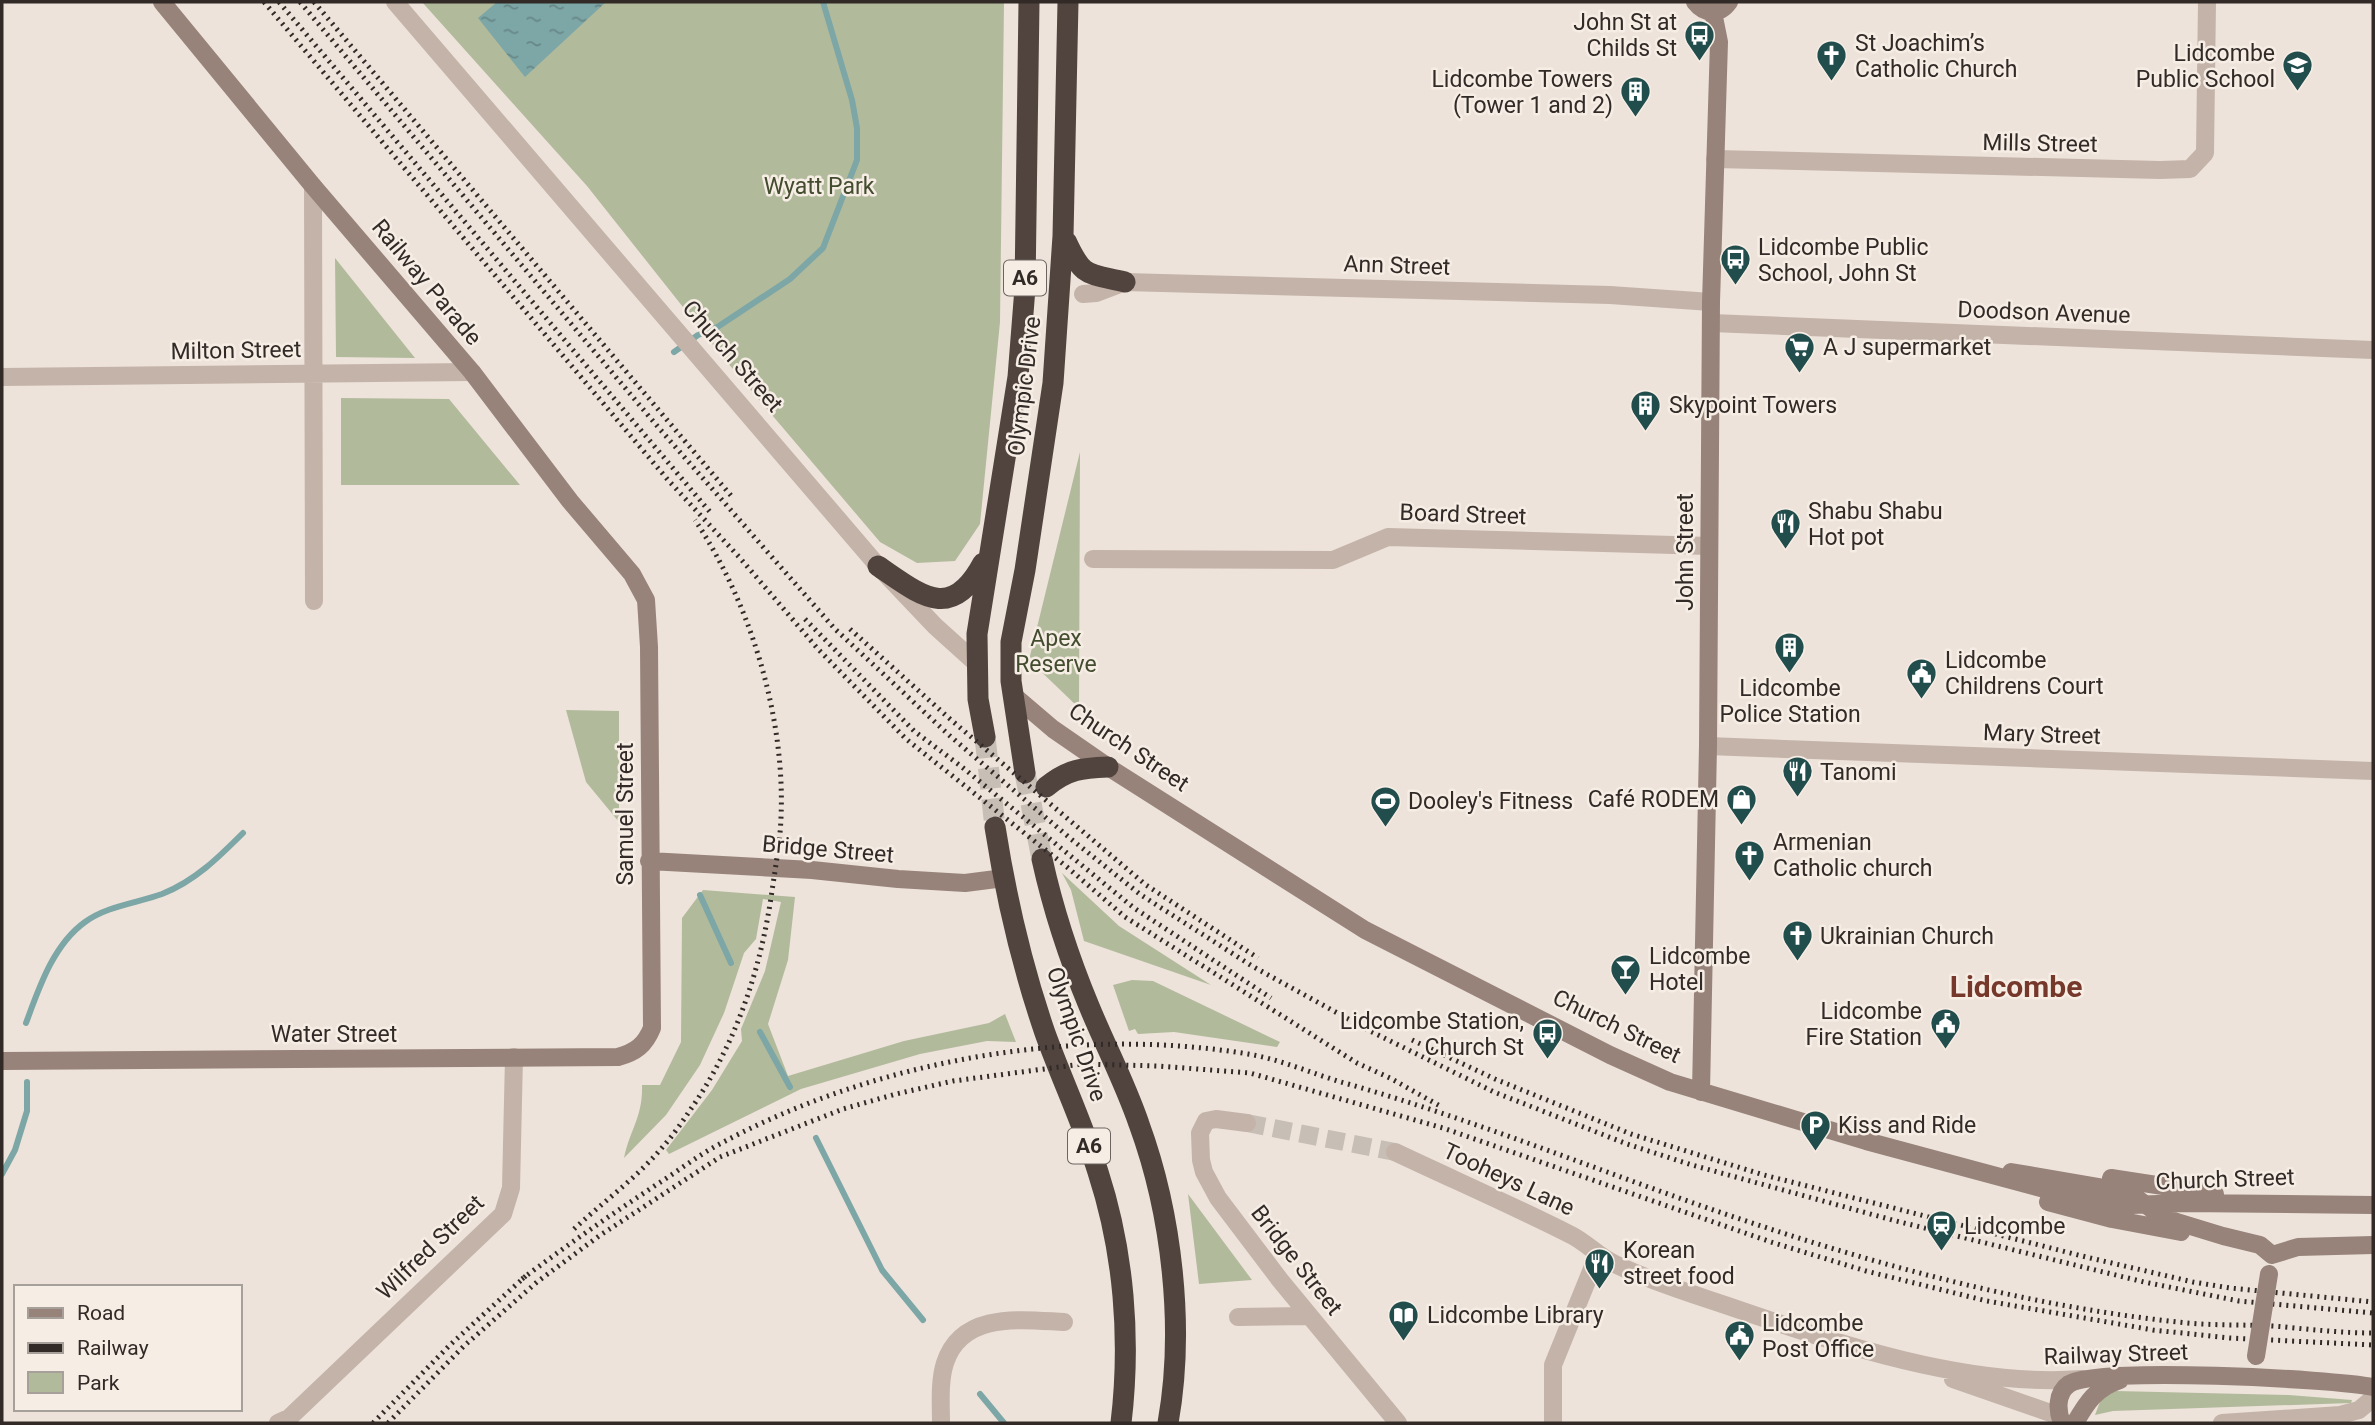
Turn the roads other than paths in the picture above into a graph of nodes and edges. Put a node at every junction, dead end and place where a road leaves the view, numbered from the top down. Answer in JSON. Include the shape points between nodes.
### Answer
{"nodes":[{"id":1,"x":162,"y":2,"type":"edge"},
{"id":2,"x":395,"y":2,"type":"edge"},
{"id":3,"x":1029,"y":2,"type":"edge"},
{"id":4,"x":1068,"y":2,"type":"edge"},
{"id":5,"x":1695,"y":2,"type":"edge"},
{"id":6,"x":1729,"y":2,"type":"edge"},
{"id":7,"x":2207,"y":2,"type":"edge"},
{"id":8,"x":1713,"y":12,"type":"junction"},
{"id":9,"x":1715,"y":159,"type":"junction"},
{"id":10,"x":313,"y":186,"type":"junction"},
{"id":11,"x":1063,"y":236,"type":"junction"},
{"id":12,"x":1125,"y":282,"type":"junction"},
{"id":13,"x":1083,"y":294,"type":"dead end"},
{"id":14,"x":1711,"y":302,"type":"junction"},
{"id":15,"x":1712,"y":323,"type":"junction"},
{"id":16,"x":2373,"y":350,"type":"edge"},
{"id":17,"x":472,"y":372,"type":"junction"},
{"id":18,"x":315,"y":374,"type":"junction"},
{"id":19,"x":2,"y":377,"type":"edge"},
{"id":20,"x":1709,"y":546,"type":"junction"},
{"id":21,"x":989,"y":552,"type":"junction"},
{"id":22,"x":1093,"y":559,"type":"dead end"},
{"id":23,"x":878,"y":566,"type":"junction"},
{"id":24,"x":646,"y":600,"type":"joint"},
{"id":25,"x":314,"y":601,"type":"dead end"},
{"id":26,"x":1012,"y":631,"type":"junction"},
{"id":27,"x":976,"y":663,"type":"junction"},
{"id":28,"x":1012,"y":694,"type":"junction"},
{"id":29,"x":985,"y":737,"type":"tunnel mouth"},
{"id":30,"x":1708,"y":746,"type":"junction"},
{"id":31,"x":1108,"y":767,"type":"junction"},
{"id":32,"x":2373,"y":771,"type":"edge"},
{"id":33,"x":1025,"y":773,"type":"tunnel mouth"},
{"id":34,"x":1046,"y":786,"type":"dead end"},
{"id":35,"x":995,"y":827,"type":"tunnel mouth"},
{"id":36,"x":1042,"y":859,"type":"tunnel mouth"},
{"id":37,"x":649,"y":861,"type":"junction"},
{"id":38,"x":1003,"y":878,"type":"junction"},
{"id":39,"x":652,"y":1028,"type":"joint"},
{"id":40,"x":514,"y":1058,"type":"junction"},
{"id":41,"x":2,"y":1061,"type":"edge"},
{"id":42,"x":1701,"y":1092,"type":"junction"},
{"id":43,"x":1247,"y":1123,"type":"tunnel mouth"},
{"id":44,"x":1395,"y":1152,"type":"tunnel mouth"},
{"id":45,"x":1949,"y":1164,"type":"junction"},
{"id":46,"x":1984,"y":1167,"type":"junction"},
{"id":47,"x":2309,"y":1203,"type":"junction"},
{"id":48,"x":2145,"y":1204,"type":"junction"},
{"id":49,"x":2373,"y":1205,"type":"edge"},
{"id":50,"x":2222,"y":1236,"type":"junction"},
{"id":51,"x":2373,"y":1245,"type":"edge"},
{"id":52,"x":1598,"y":1254,"type":"junction"},
{"id":53,"x":2272,"y":1255,"type":"junction"},
{"id":54,"x":1309,"y":1316,"type":"junction"},
{"id":55,"x":1238,"y":1317,"type":"dead end"},
{"id":56,"x":1064,"y":1322,"type":"dead end"},
{"id":57,"x":1864,"y":1349,"type":"junction"},
{"id":58,"x":2144,"y":1375,"type":"junction"},
{"id":59,"x":2252,"y":1377,"type":"junction"},
{"id":60,"x":2082,"y":1379,"type":"junction"},
{"id":61,"x":2373,"y":1387,"type":"edge"},
{"id":62,"x":2373,"y":1398,"type":"edge"},
{"id":63,"x":2373,"y":1416,"type":"edge"},
{"id":64,"x":2322,"y":1417,"type":"junction"},
{"id":65,"x":2068,"y":1421,"type":"edge"},
{"id":66,"x":278,"y":1423,"type":"edge"},
{"id":67,"x":942,"y":1423,"type":"edge"},
{"id":68,"x":1121,"y":1423,"type":"edge"},
{"id":69,"x":1168,"y":1423,"type":"edge"},
{"id":70,"x":1398,"y":1423,"type":"edge"},
{"id":71,"x":1553,"y":1423,"type":"edge"},
{"id":72,"x":2222,"y":1423,"type":"edge"}],
"edges":[{"from":1,"to":10,"type":"street","name":"Railway Parade"},
{"from":2,"to":23,"type":"street","name":"Church Street"},
{"from":3,"to":21,"type":"highway","name":"Olympic Drive","number":"A6","via":[[1025,288],[1018,377]]},
{"from":4,"to":11,"type":"highway","name":"Olympic Drive","number":"A6"},
{"from":5,"to":8,"type":"street"},
{"from":6,"to":8,"type":"street"},
{"from":7,"to":9,"type":"street","name":"Mills Street","via":[[2205,153],[2190,169]]},
{"from":8,"to":9,"type":"street","name":"John Street","via":[[1719,42]]},
{"from":9,"to":14,"type":"street","name":"John Street"},
{"from":10,"to":17,"type":"street","name":"Railway Parade"},
{"from":10,"to":18,"type":"street"},
{"from":11,"to":12,"type":"highway","via":[[1077,266]]},
{"from":11,"to":26,"type":"highway","name":"Olympic Drive","number":"A6","via":[[1051,396]]},
{"from":12,"to":13,"type":"street","name":"Ann Street"},
{"from":12,"to":14,"type":"street","name":"Ann Street","via":[[1610,295]]},
{"from":14,"to":15,"type":"street","name":"John Street"},
{"from":15,"to":16,"type":"street","name":"Doodson Avenue"},
{"from":15,"to":20,"type":"street","name":"John Street"},
{"from":17,"to":18,"type":"street","name":"Milton Street"},
{"from":17,"to":24,"type":"street","name":"Railway Parade","via":[[632,574]]},
{"from":18,"to":19,"type":"street","name":"Milton Street"},
{"from":18,"to":25,"type":"street"},
{"from":20,"to":22,"type":"street","name":"Board Street","via":[[1388,537],[1333,560]]},
{"from":20,"to":30,"type":"street","name":"John Street"},
{"from":21,"to":23,"type":"highway","via":[[965,591],[953,597],[934,599],[919,594]]},
{"from":21,"to":27,"type":"highway","name":"Olympic Drive","number":"A6"},
{"from":23,"to":27,"type":"street","name":"Church Street"},
{"from":24,"to":37,"type":"street","name":"Samuel Street"},
{"from":26,"to":27,"type":"highway","via":[[1000,649]]},
{"from":26,"to":28,"type":"highway","name":"Olympic Drive","number":"A6"},
{"from":27,"to":28,"type":"highway","name":"Church Street"},
{"from":27,"to":29,"type":"highway","name":"Olympic Drive","number":"A6"},
{"from":28,"to":31,"type":"street","name":"Church Street"},
{"from":28,"to":33,"type":"highway","name":"Olympic Drive","number":"A6"},
{"from":30,"to":32,"type":"street","name":"Mary Street"},
{"from":30,"to":42,"type":"street","name":"John Street"},
{"from":31,"to":34,"type":"highway","via":[[1079,768]]},
{"from":31,"to":42,"type":"street","name":"Church Street","via":[[1365,930],[1644,1072]]},
{"from":35,"to":38,"type":"highway","name":"Olympic Drive","number":"A6"},
{"from":36,"to":69,"type":"highway","name":"Olympic Drive","number":"A6","via":[[1072,966],[1138,1121],[1162,1207],[1174,1332]]},
{"from":37,"to":38,"type":"street","name":"Bridge Street","via":[[965,883]]},
{"from":37,"to":39,"type":"street","name":"Samuel Street"},
{"from":38,"to":68,"type":"highway","name":"Olympic Drive","number":"A6","via":[[1038,1012],[1095,1162],[1113,1231],[1125,1319]]},
{"from":39,"to":40,"type":"street","name":"Water Street","via":[[641,1047],[618,1057]]},
{"from":40,"to":41,"type":"street","name":"Water Street"},
{"from":40,"to":66,"type":"street","name":"Wilfred Street","via":[[512,1188],[503,1214],[289,1418]]},
{"from":42,"to":45,"type":"street","name":"Church Street"},
{"from":43,"to":54,"type":"street","name":"Bridge Street","via":[[1206,1121],[1200,1133],[1203,1172]]},
{"from":44,"to":52,"type":"street","name":"Tooheys Lane","via":[[1573,1236]]},
{"from":45,"to":46,"type":"street"},
{"from":45,"to":48,"type":"street","via":[[2051,1192]]},
{"from":45,"to":50,"type":"street","via":[[2004,1190],[2112,1219]]},
{"from":46,"to":47,"type":"street","via":[[2072,1172]]},
{"from":46,"to":48,"type":"street","via":[[2128,1192]]},
{"from":47,"to":48,"type":"street","name":"Church Street"},
{"from":47,"to":49,"type":"street","name":"Church Street"},
{"from":48,"to":50,"type":"street","name":"Church Street","via":[[2164,1217]]},
{"from":50,"to":53,"type":"street","name":"Church Street","via":[[2260,1245]]},
{"from":51,"to":53,"type":"street","via":[[2298,1247]]},
{"from":52,"to":57,"type":"street","name":"Railway Street","via":[[1638,1274]]},
{"from":52,"to":71,"type":"street","via":[[1553,1365]]},
{"from":53,"to":59,"type":"street","bridge":true},
{"from":54,"to":55,"type":"street"},
{"from":54,"to":70,"type":"street","name":"Bridge Street"},
{"from":56,"to":67,"type":"street","via":[[1006,1320],[969,1332],[945,1362]]},
{"from":57,"to":60,"type":"street","name":"Railway Street","via":[[2012,1380]]},
{"from":57,"to":65,"type":"street","name":"Railway Street"},
{"from":58,"to":59,"type":"street","name":"Railway Street"},
{"from":58,"to":60,"type":"street","name":"Railway Street"},
{"from":58,"to":65,"type":"street","via":[[2096,1392]]},
{"from":59,"to":61,"type":"street","name":"Railway Street"},
{"from":60,"to":65,"type":"street","via":[[2069,1384],[2058,1405]]},
{"from":62,"to":64,"type":"street","via":[[2354,1412]]},
{"from":63,"to":64,"type":"street"},
{"from":64,"to":72,"type":"street"}]}
